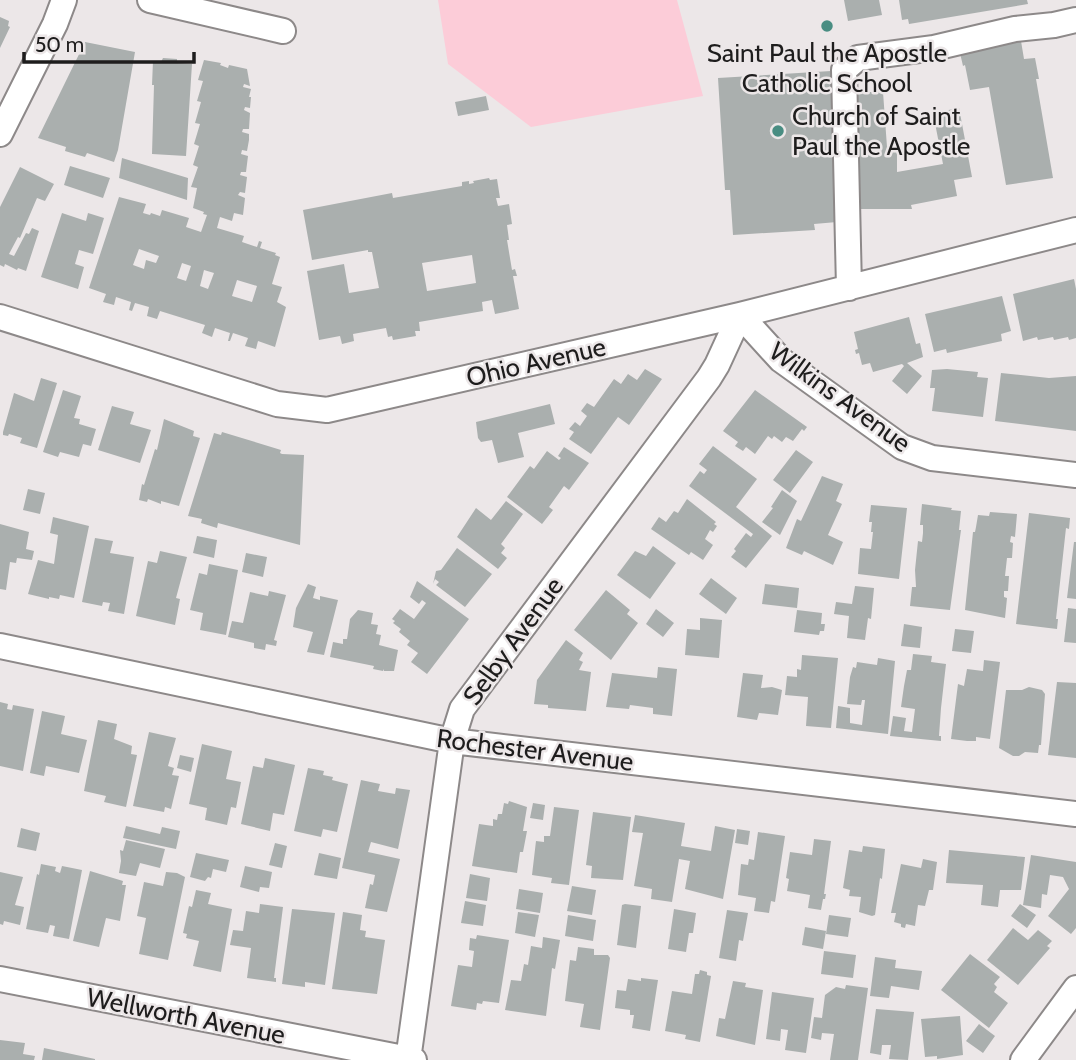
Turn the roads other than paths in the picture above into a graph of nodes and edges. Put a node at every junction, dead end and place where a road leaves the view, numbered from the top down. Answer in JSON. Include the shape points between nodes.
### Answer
{"nodes":[{"id":1,"x":64,"y":0,"type":"edge"},
{"id":2,"x":150,"y":0,"type":"edge"},
{"id":3,"x":1076,"y":20,"type":"edge"},
{"id":4,"x":283,"y":31,"type":"dead end"},
{"id":5,"x":0,"y":134,"type":"edge"},
{"id":6,"x":1076,"y":230,"type":"edge"},
{"id":7,"x":849,"y":288,"type":"junction"},
{"id":8,"x":740,"y":315,"type":"junction"},
{"id":9,"x":0,"y":317,"type":"edge"},
{"id":10,"x":1076,"y":475,"type":"edge"},
{"id":11,"x":0,"y":646,"type":"edge"},
{"id":12,"x":452,"y":741,"type":"junction"},
{"id":13,"x":1076,"y":814,"type":"edge"},
{"id":14,"x":0,"y":979,"type":"edge"},
{"id":15,"x":1076,"y":988,"type":"edge"},
{"id":16,"x":410,"y":1060,"type":"edge"},
{"id":17,"x":1023,"y":1060,"type":"edge"}],
"edges":[{"from":1,"to":5,"type":"street"},
{"from":2,"to":4,"type":"street"},
{"from":3,"to":7,"type":"street","via":[[858,58],[844,70]]},
{"from":6,"to":7,"type":"street","name":"Ohio Avenue"},
{"from":7,"to":8,"type":"street","name":"Ohio Avenue"},
{"from":8,"to":9,"type":"street","name":"Ohio Avenue","via":[[327,410],[277,404]]},
{"from":8,"to":10,"type":"street","name":"Wilkins Avenue","via":[[781,360],[902,447],[932,458]]},
{"from":8,"to":12,"type":"street","name":"Selby Avenue","via":[[709,378],[462,709]]},
{"from":11,"to":12,"type":"street","name":"Rochester Avenue"},
{"from":12,"to":13,"type":"street","name":"Rochester Avenue"},
{"from":12,"to":16,"type":"street","name":"Selby Avenue"},
{"from":14,"to":16,"type":"street","name":"Wellworth Avenue"},
{"from":15,"to":17,"type":"street"}]}
